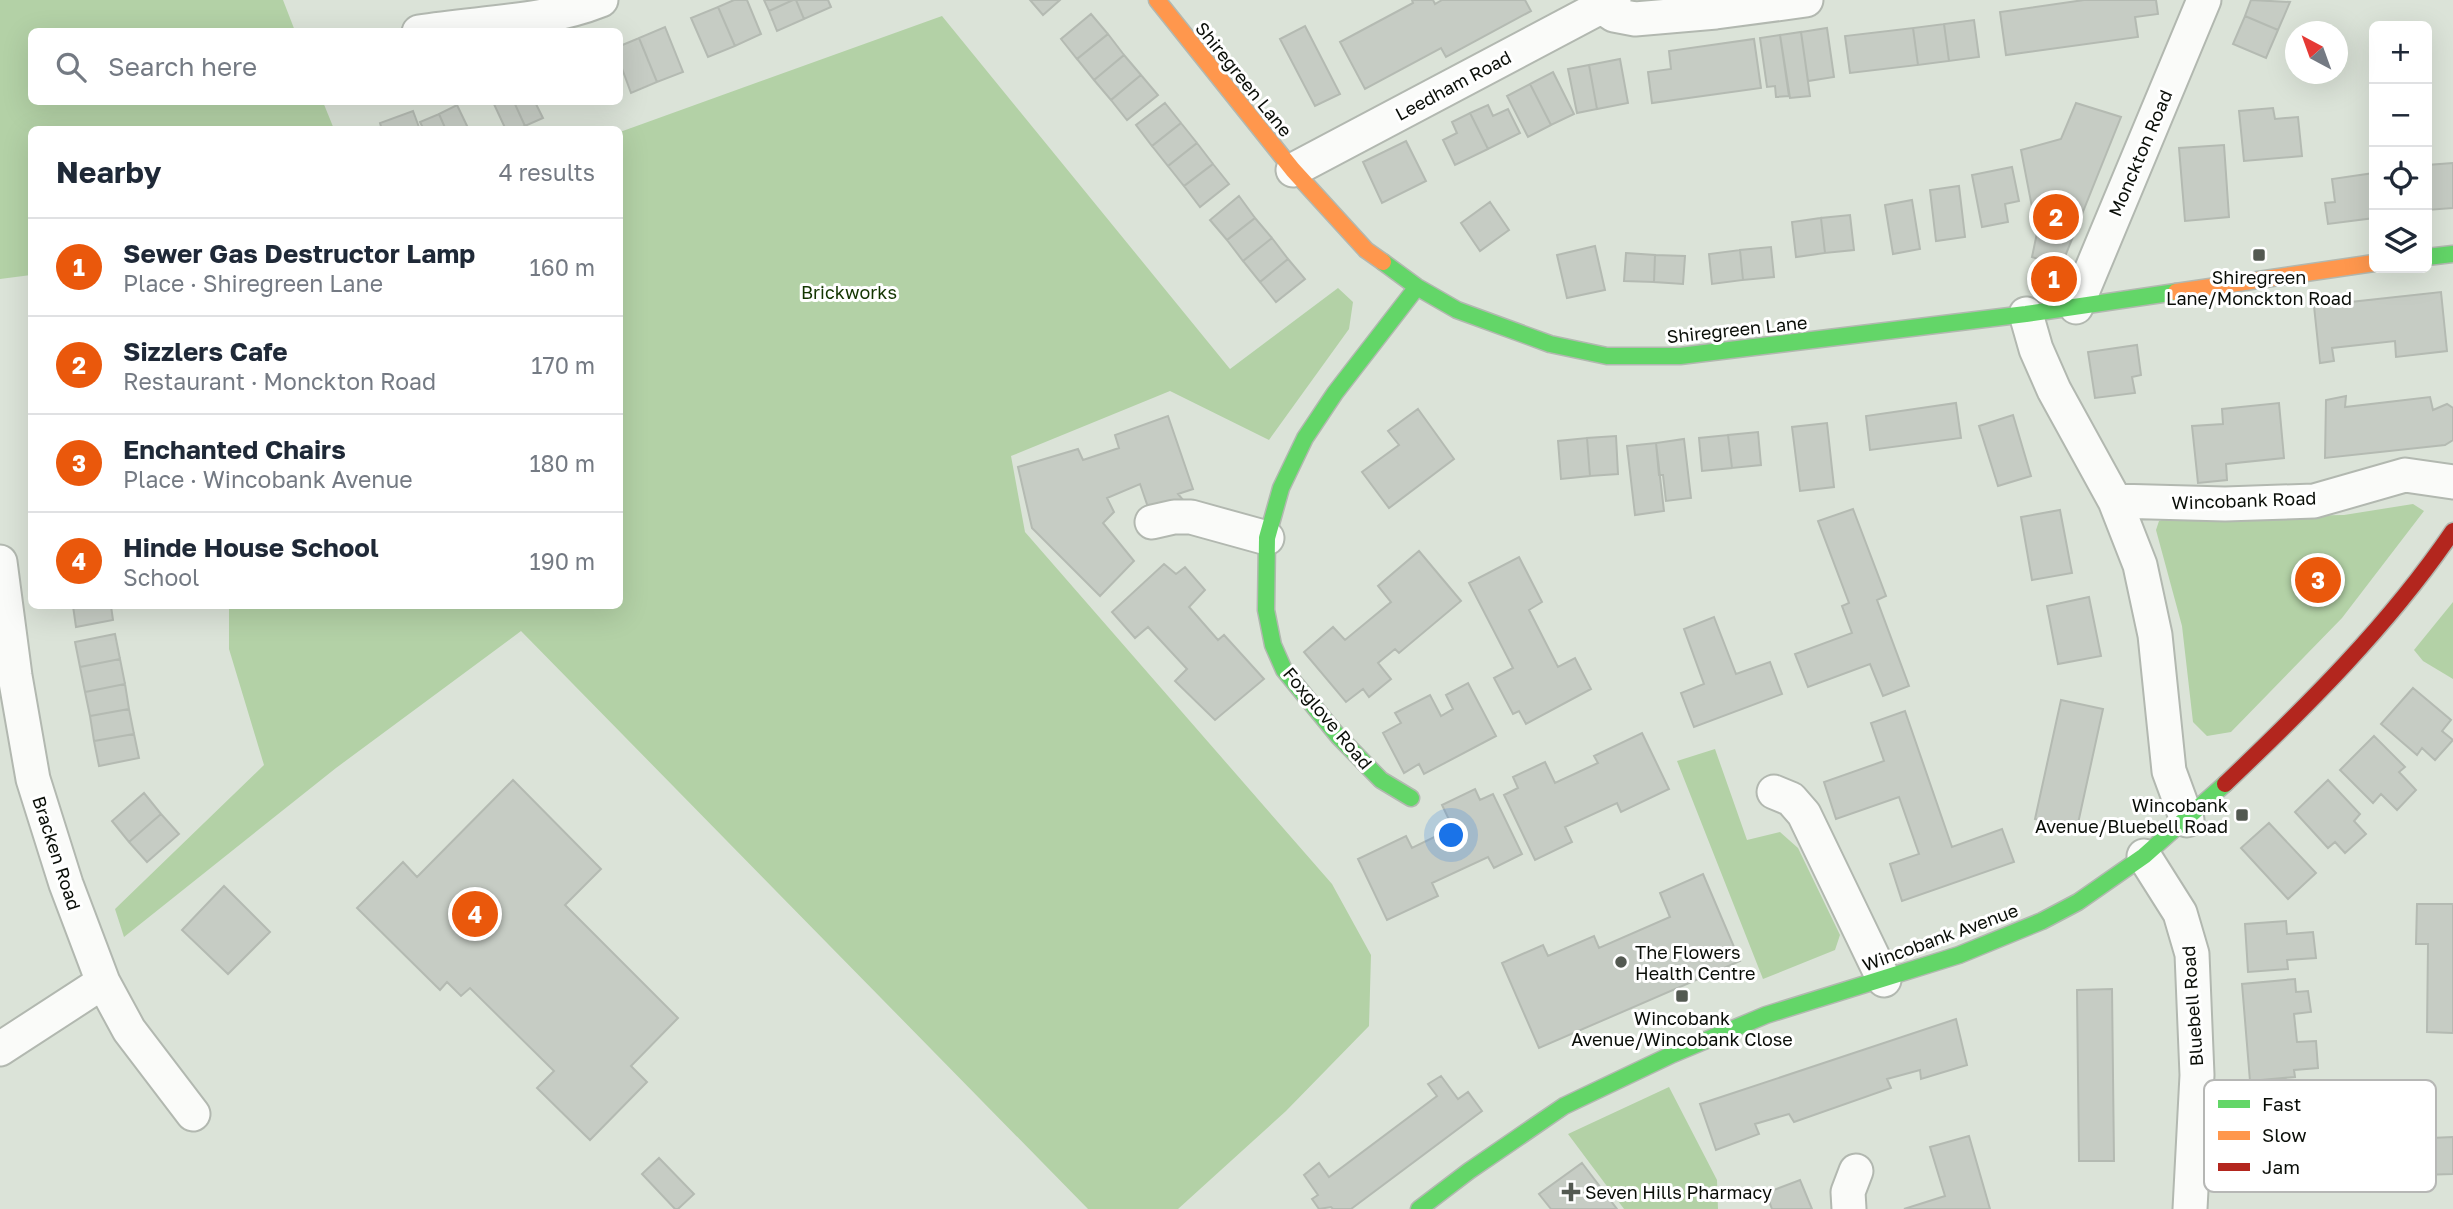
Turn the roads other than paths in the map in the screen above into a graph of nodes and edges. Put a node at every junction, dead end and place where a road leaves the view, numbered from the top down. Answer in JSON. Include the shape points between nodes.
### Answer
{"nodes":[{"id":1,"x":601,"y":0,"type":"edge"},
{"id":2,"x":1157,"y":0,"type":"edge"},
{"id":3,"x":1806,"y":0,"type":"edge"},
{"id":4,"x":2204,"y":0,"type":"edge"},
{"id":5,"x":1608,"y":3,"type":"edge"},
{"id":6,"x":453,"y":28,"type":"edge"},
{"id":7,"x":1293,"y":170,"type":"junction"},
{"id":8,"x":2453,"y":254,"type":"edge"},
{"id":9,"x":2432,"y":256,"type":"edge"},
{"id":10,"x":2369,"y":264,"type":"edge"},
{"id":11,"x":1417,"y":287,"type":"junction"},
{"id":12,"x":2076,"y":307,"type":"junction"},
{"id":13,"x":2026,"y":314,"type":"junction"},
{"id":14,"x":2453,"y":482,"type":"edge"},
{"id":15,"x":2115,"y":501,"type":"junction"},
{"id":16,"x":1152,"y":522,"type":"dead end"},
{"id":17,"x":2453,"y":531,"type":"edge"},
{"id":18,"x":1267,"y":538,"type":"junction"},
{"id":19,"x":0,"y":562,"type":"edge"},
{"id":20,"x":1774,"y":792,"type":"dead end"},
{"id":21,"x":1411,"y":798,"type":"dead end"},
{"id":22,"x":2187,"y":820,"type":"junction"},
{"id":23,"x":2144,"y":856,"type":"junction"},
{"id":24,"x":1884,"y":980,"type":"junction"},
{"id":25,"x":103,"y":982,"type":"junction"},
{"id":26,"x":0,"y":1049,"type":"edge"},
{"id":27,"x":193,"y":1114,"type":"dead end"},
{"id":28,"x":1856,"y":1171,"type":"dead end"},
{"id":29,"x":1419,"y":1209,"type":"edge"},
{"id":30,"x":1849,"y":1209,"type":"edge"},
{"id":31,"x":2190,"y":1209,"type":"edge"}],
"edges":[{"from":1,"to":6,"type":"street","via":[[530,19]]},
{"from":2,"to":7,"type":"street","name":"Shiregreen Lane"},
{"from":3,"to":5,"type":"street","via":[[1635,19],[1614,15]]},
{"from":4,"to":12,"type":"street","name":"Monckton Road"},
{"from":5,"to":7,"type":"street","name":"Leedham Road"},
{"from":7,"to":11,"type":"street","name":"Shiregreen Lane","via":[[1366,250]]},
{"from":8,"to":9,"type":"street"},
{"from":10,"to":12,"type":"street","name":"Shiregreen Lane"},
{"from":11,"to":13,"type":"street","name":"Shiregreen Lane","via":[[1502,328],[1607,356],[1680,356]]},
{"from":11,"to":18,"type":"street","name":"Foxglove Road","via":[[1305,438],[1281,488]]},
{"from":12,"to":13,"type":"street","name":"Shiregreen Lane"},
{"from":13,"to":15,"type":"street","via":[[2054,390]]},
{"from":14,"to":15,"type":"street","name":"Wincobank Road","via":[[2405,475],[2314,501]]},
{"from":15,"to":22,"type":"street","via":[[2140,565],[2155,635],[2169,771]]},
{"from":16,"to":18,"type":"street","via":[[1191,517]]},
{"from":17,"to":22,"type":"street","name":"Wincobank Avenue","via":[[2373,635]]},
{"from":18,"to":21,"type":"street","name":"Foxglove Road","via":[[1266,610],[1284,670],[1381,780]]},
{"from":19,"to":25,"type":"street","name":"Bracken Road","via":[[33,779],[65,884]]},
{"from":20,"to":24,"type":"street","via":[[1791,799],[1804,814]]},
{"from":22,"to":23,"type":"street","name":"Wincobank Avenue"},
{"from":23,"to":24,"type":"street","name":"Wincobank Avenue","via":[[2089,895],[2042,920]]},
{"from":23,"to":31,"type":"street","name":"Bluebell Road","via":[[2180,913],[2192,954],[2197,1074]]},
{"from":24,"to":29,"type":"street","name":"Wincobank Avenue","via":[[1730,1028],[1564,1106]]},
{"from":25,"to":26,"type":"street"},
{"from":25,"to":27,"type":"street","name":"Bracken Road","via":[[129,1030]]},
{"from":28,"to":30,"type":"street","via":[[1848,1192]]}]}
